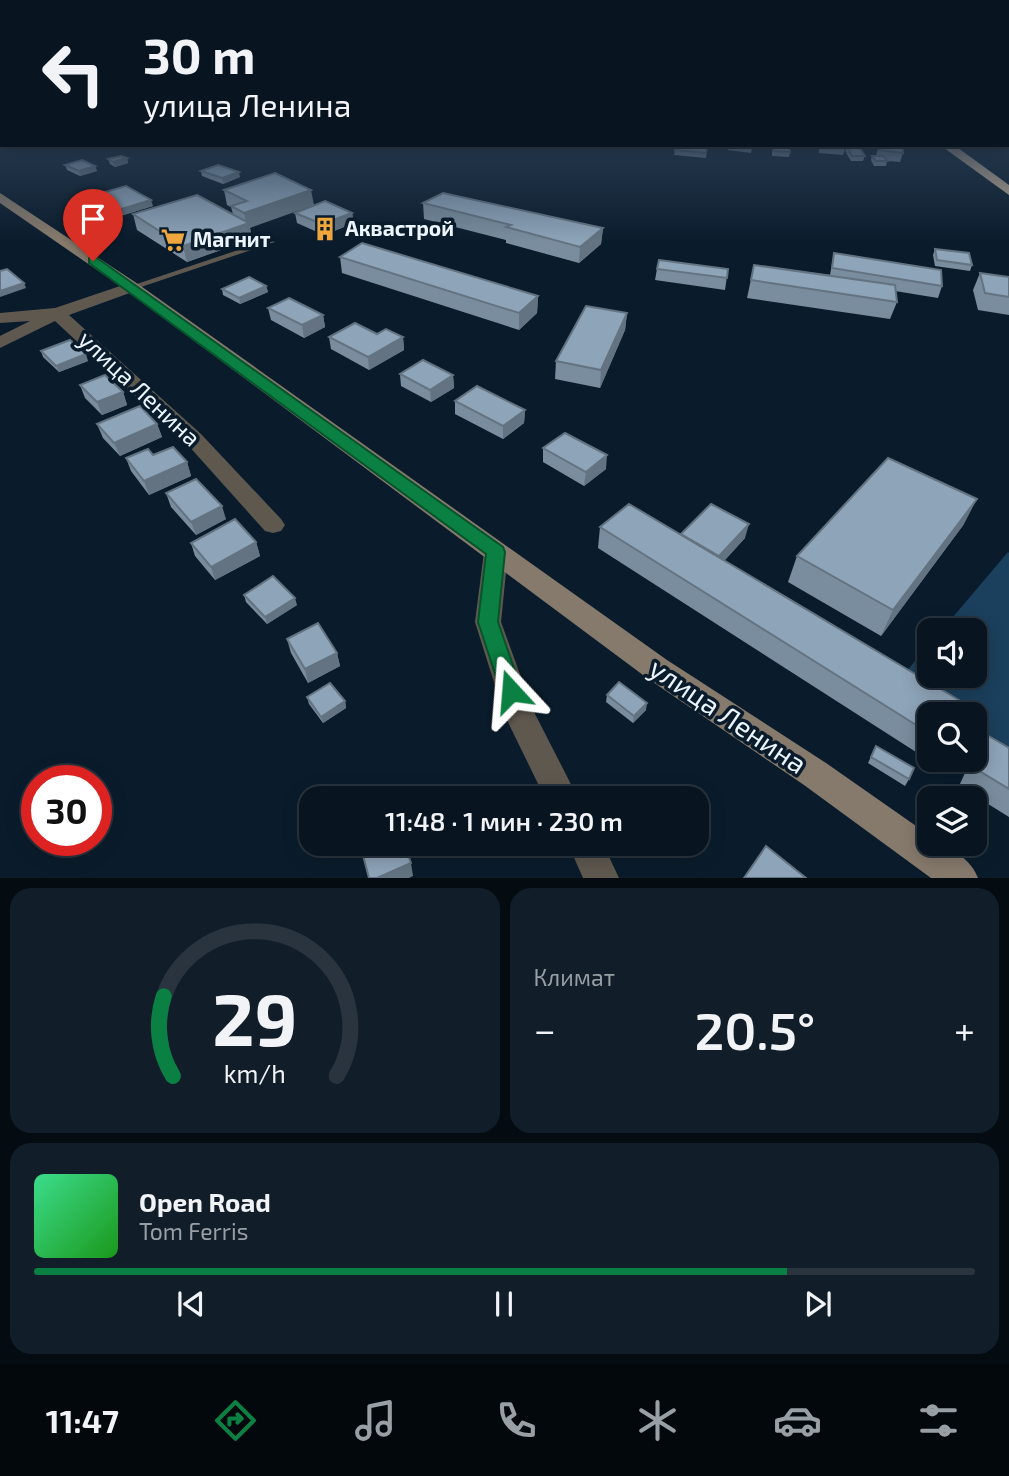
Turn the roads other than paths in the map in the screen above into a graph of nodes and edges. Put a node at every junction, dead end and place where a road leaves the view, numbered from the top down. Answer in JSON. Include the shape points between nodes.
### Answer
{"nodes":[{"id":1,"x":967,"y":160,"type":"edge"},
{"id":2,"x":989,"y":160,"type":"edge"},
{"id":3,"x":1009,"y":174,"type":"edge"},
{"id":4,"x":1009,"y":191,"type":"edge"},
{"id":5,"x":0,"y":197,"type":"edge"},
{"id":6,"x":271,"y":242,"type":"dead end"},
{"id":7,"x":132,"y":287,"type":"junction"},
{"id":8,"x":57,"y":313,"type":"junction"},
{"id":9,"x":0,"y":318,"type":"edge"},
{"id":10,"x":0,"y":343,"type":"edge"},
{"id":11,"x":273,"y":525,"type":"dead end"},
{"id":12,"x":496,"y":552,"type":"junction"},
{"id":13,"x":556,"y":786,"type":"edge"},
{"id":14,"x":592,"y":856,"type":"edge"},
{"id":15,"x":603,"y":877,"type":"edge"},
{"id":16,"x":961,"y":877,"type":"edge"}],
"edges":[{"from":1,"to":4,"type":"highway"},
{"from":2,"to":3,"type":"highway"},
{"from":5,"to":7,"type":"main road","name":"улица Ленина"},
{"from":6,"to":7,"type":"lane"},
{"from":7,"to":8,"type":"street","name":"улица Ленина"},
{"from":7,"to":12,"type":"main road","name":"улица Ленина"},
{"from":8,"to":9,"type":"street"},
{"from":8,"to":10,"type":"street"},
{"from":8,"to":11,"type":"street","name":"улица Ленина","via":[[194,439]]},
{"from":12,"to":13,"type":"street","via":[[488,622],[519,714]]},
{"from":12,"to":16,"type":"main road","name":"улица Ленина","via":[[657,669]]},
{"from":14,"to":15,"type":"street"}]}
